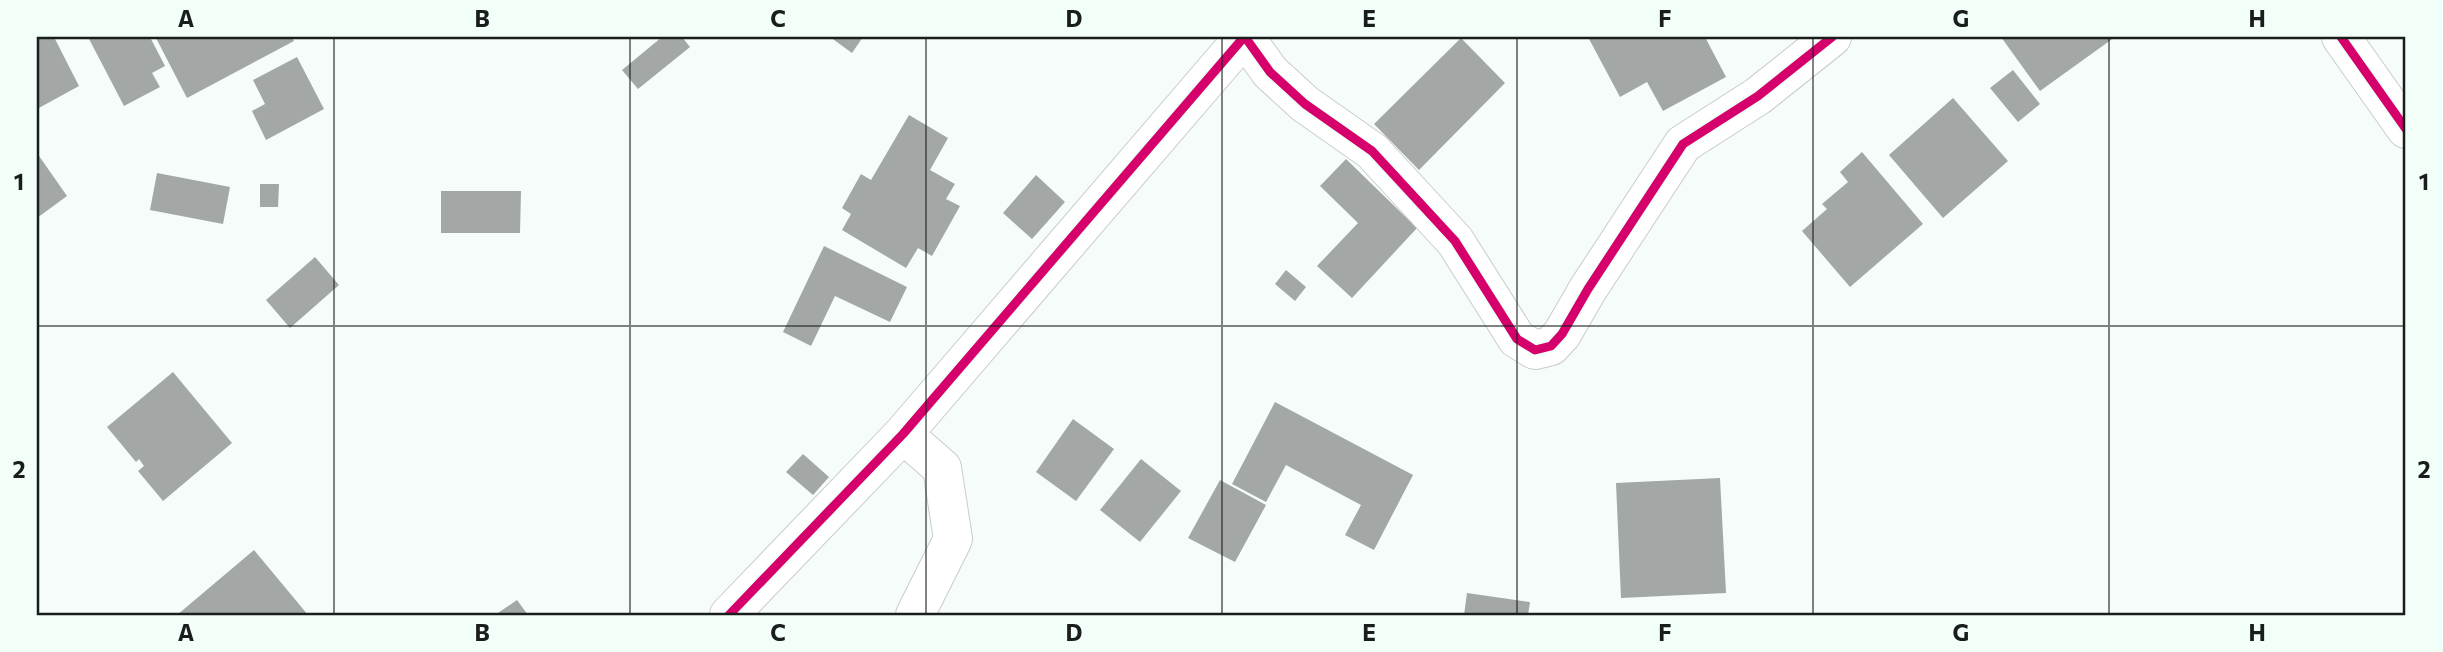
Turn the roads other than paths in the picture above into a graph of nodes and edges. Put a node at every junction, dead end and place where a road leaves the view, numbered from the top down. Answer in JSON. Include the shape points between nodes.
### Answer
{"nodes":[{"id":1,"x":1245,"y":37,"type":"edge"},
{"id":2,"x":1832,"y":37,"type":"edge"},
{"id":3,"x":2341,"y":37,"type":"edge"},
{"id":4,"x":2406,"y":129,"type":"edge"},
{"id":5,"x":903,"y":434,"type":"junction"},
{"id":6,"x":729,"y":615,"type":"edge"},
{"id":7,"x":915,"y":615,"type":"edge"}],
"edges":[{"from":1,"to":2,"type":"street","via":[[1270,72],[1305,104],[1373,151],[1455,242],[1517,339],[1535,350],[1551,346],[1562,334],[1683,144],[1758,96]]},
{"from":1,"to":5,"type":"street"},
{"from":3,"to":4,"type":"street"},
{"from":5,"to":6,"type":"street"},
{"from":5,"to":7,"type":"street","via":[[942,468],[953,539]]}]}
